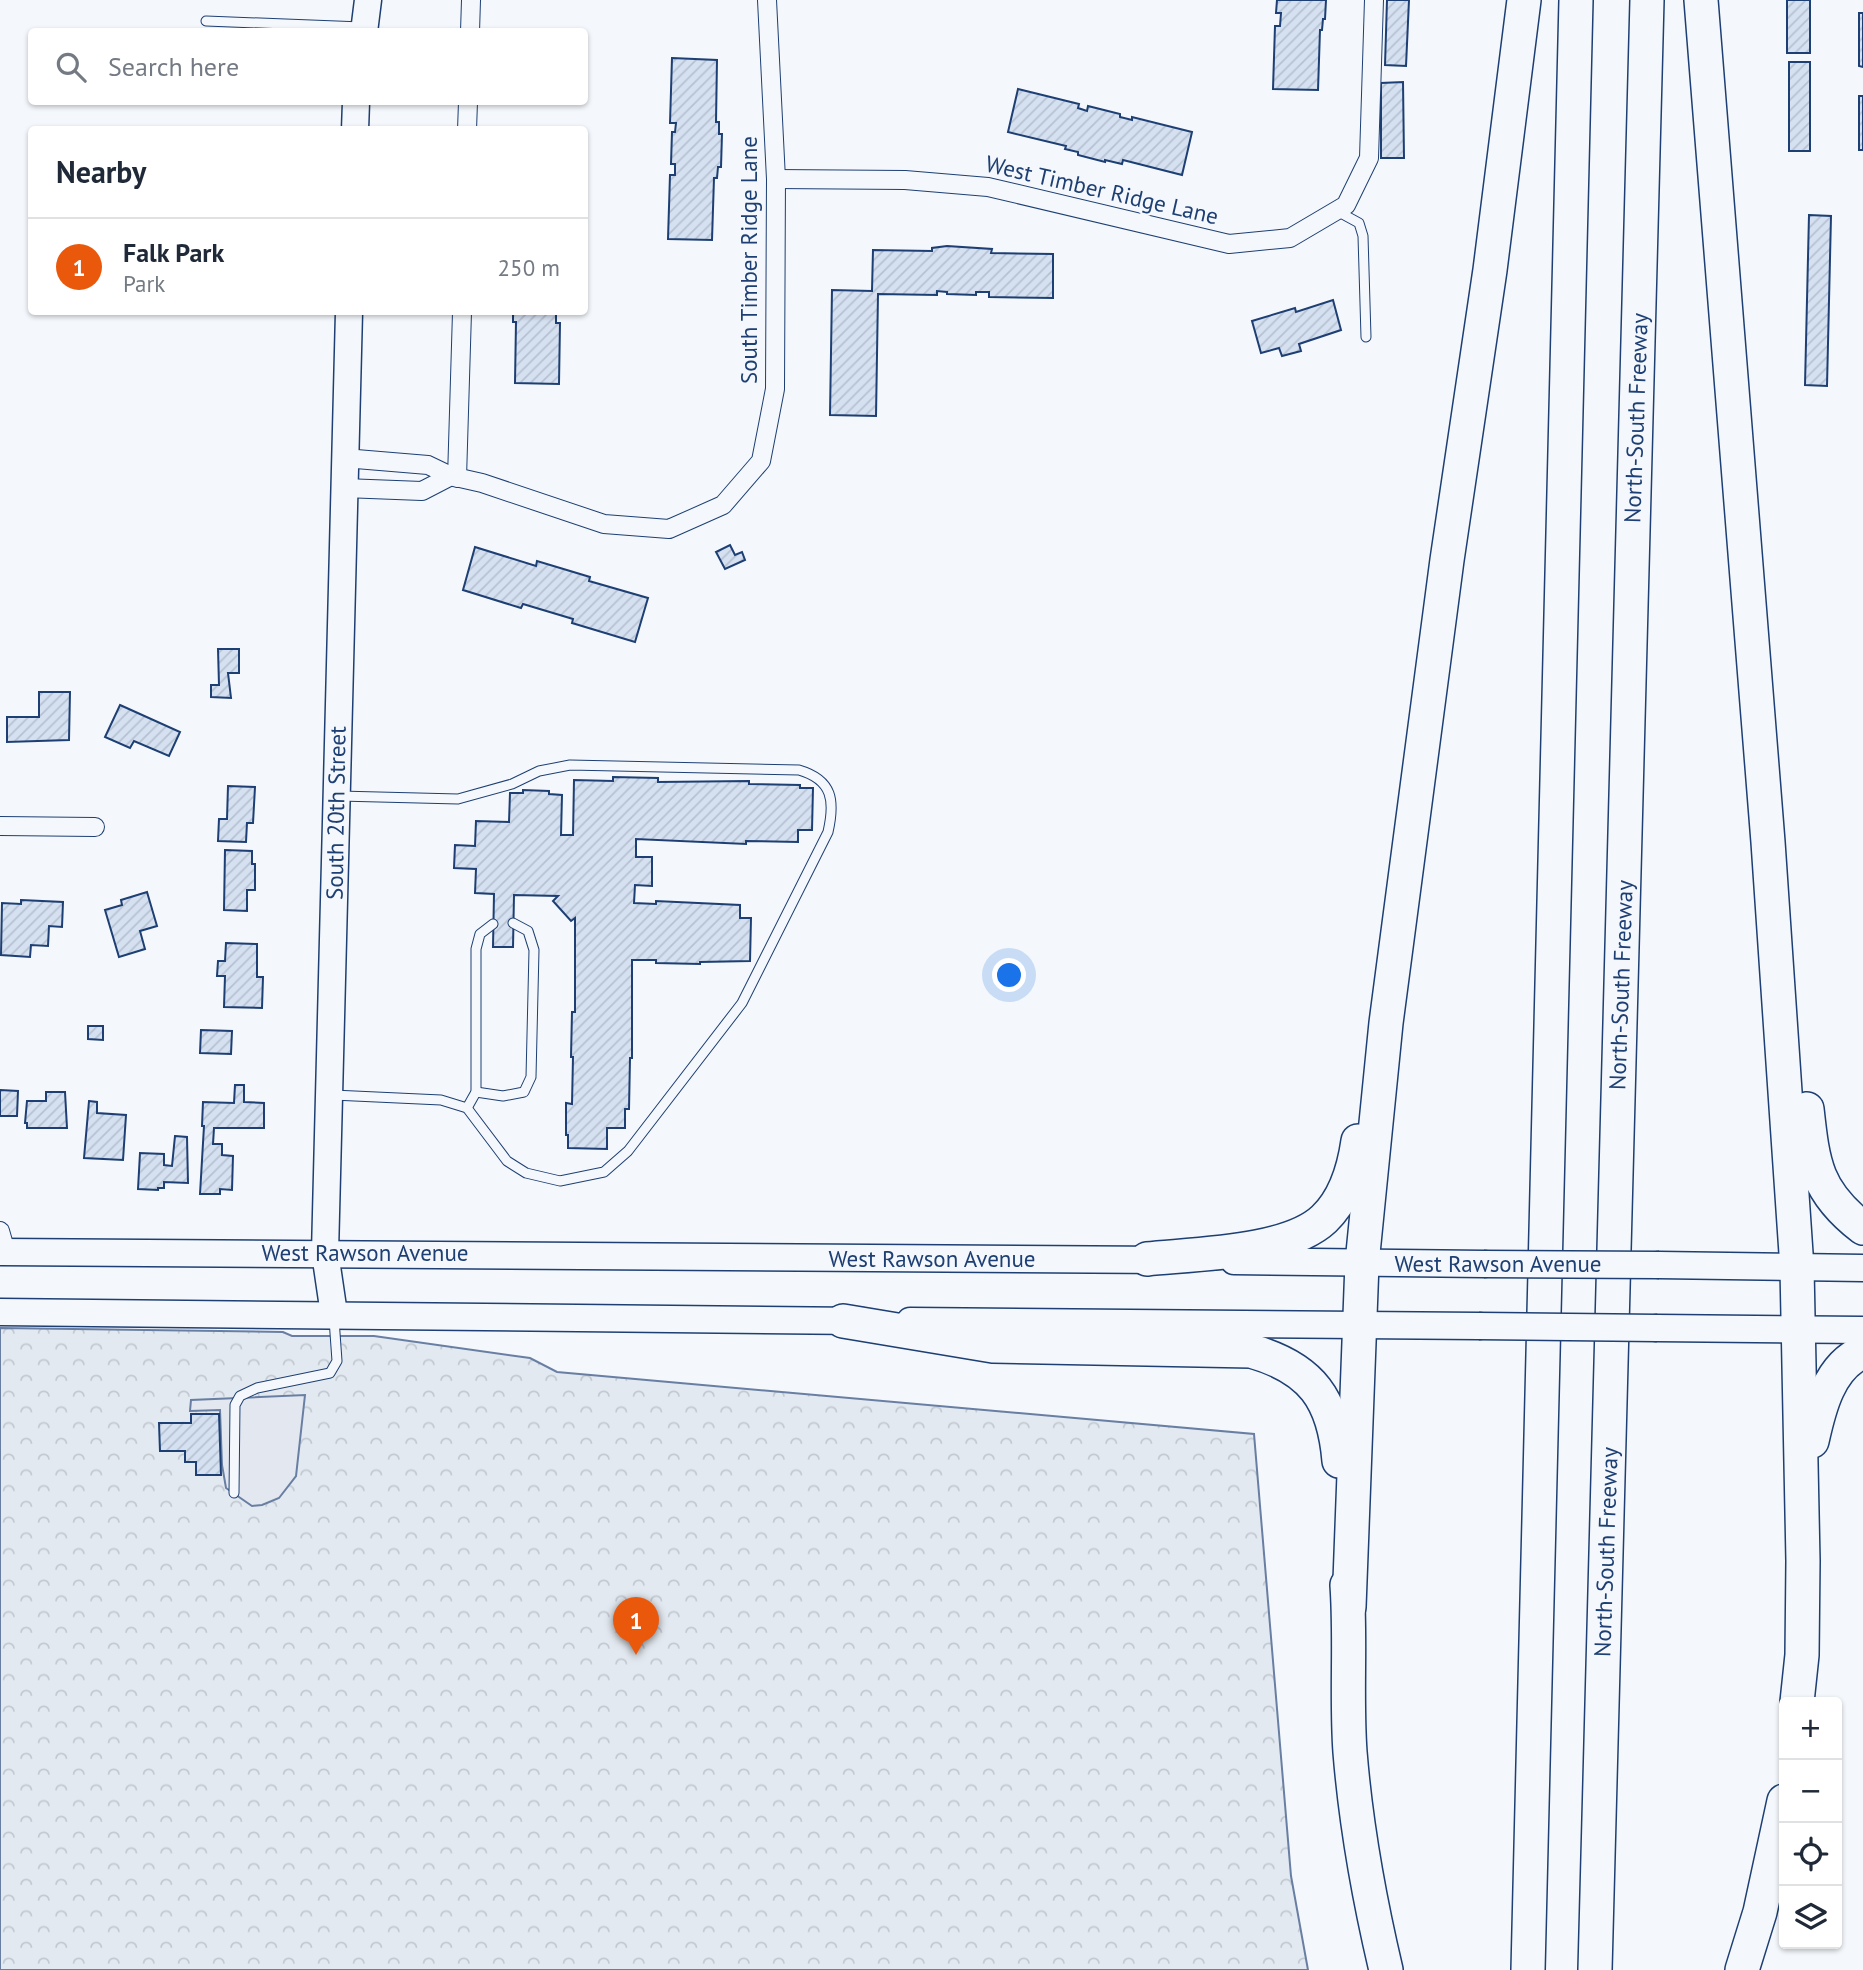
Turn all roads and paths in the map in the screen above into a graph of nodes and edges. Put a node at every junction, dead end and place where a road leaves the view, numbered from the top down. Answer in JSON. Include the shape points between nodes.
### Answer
{"nodes":[{"id":1,"x":368,"y":0,"type":"edge"},
{"id":2,"x":471,"y":0,"type":"edge"},
{"id":3,"x":767,"y":0,"type":"edge"},
{"id":4,"x":1374,"y":0,"type":"edge"},
{"id":5,"x":1524,"y":0,"type":"edge"},
{"id":6,"x":1576,"y":0,"type":"edge"},
{"id":7,"x":1647,"y":0,"type":"edge"},
{"id":8,"x":1701,"y":0,"type":"edge"},
{"id":9,"x":206,"y":21,"type":"dead end"},
{"id":10,"x":344,"y":28,"type":"edge"},
{"id":11,"x":364,"y":28,"type":"edge"},
{"id":12,"x":470,"y":28,"type":"edge"},
{"id":13,"x":356,"y":105,"type":"edge"},
{"id":14,"x":468,"y":105,"type":"edge"},
{"id":15,"x":355,"y":126,"type":"edge"},
{"id":16,"x":467,"y":126,"type":"edge"},
{"id":17,"x":776,"y":179,"type":"junction"},
{"id":18,"x":1337,"y":211,"type":"junction"},
{"id":19,"x":349,"y":315,"type":"edge"},
{"id":20,"x":462,"y":315,"type":"edge"},
{"id":21,"x":1366,"y":337,"type":"dead end"},
{"id":22,"x":345,"y":458,"type":"junction"},
{"id":23,"x":454,"y":477,"type":"junction"},
{"id":24,"x":344,"y":488,"type":"junction"},
{"id":25,"x":337,"y":796,"type":"junction"},
{"id":26,"x":0,"y":826,"type":"edge"},
{"id":27,"x":94,"y":827,"type":"dead end"},
{"id":28,"x":513,"y":923,"type":"dead end"},
{"id":29,"x":493,"y":924,"type":"dead end"},
{"id":30,"x":1774,"y":924,"type":"junction"},
{"id":31,"x":1386,"y":1023,"type":"junction"},
{"id":32,"x":476,"y":1093,"type":"junction"},
{"id":33,"x":330,"y":1095,"type":"junction"},
{"id":34,"x":467,"y":1108,"type":"junction"},
{"id":35,"x":1863,"y":1228,"type":"edge"},
{"id":36,"x":2,"y":1245,"type":"edge"},
{"id":37,"x":325,"y":1252,"type":"junction"},
{"id":38,"x":1147,"y":1259,"type":"junction"},
{"id":39,"x":1362,"y":1263,"type":"junction"},
{"id":40,"x":1797,"y":1268,"type":"junction"},
{"id":41,"x":1863,"y":1268,"type":"edge"},
{"id":42,"x":0,"y":1312,"type":"edge"},
{"id":43,"x":334,"y":1314,"type":"junction"},
{"id":44,"x":843,"y":1321,"type":"junction"},
{"id":45,"x":1358,"y":1324,"type":"junction"},
{"id":46,"x":1798,"y":1330,"type":"junction"},
{"id":47,"x":1863,"y":1331,"type":"edge"},
{"id":48,"x":1863,"y":1352,"type":"edge"},
{"id":49,"x":1803,"y":1485,"type":"junction"},
{"id":50,"x":234,"y":1493,"type":"dead end"},
{"id":51,"x":1349,"y":1607,"type":"junction"},
{"id":52,"x":1798,"y":1697,"type":"edge"},
{"id":53,"x":1779,"y":1823,"type":"edge"},
{"id":54,"x":1386,"y":1970,"type":"edge"},
{"id":55,"x":1528,"y":1970,"type":"edge"},
{"id":56,"x":1595,"y":1970,"type":"edge"},
{"id":57,"x":1742,"y":1970,"type":"edge"}],
"edges":[{"from":1,"to":11,"type":"main road"},
{"from":2,"to":12,"type":"street"},
{"from":3,"to":17,"type":"street","name":"South Timber Ridge Lane"},
{"from":4,"to":18,"type":"street","via":[[1369,158],[1346,205]]},
{"from":5,"to":31,"type":"highway"},
{"from":6,"to":55,"type":"highway"},
{"from":7,"to":56,"type":"highway","name":"North-South Freeway"},
{"from":8,"to":30,"type":"highway"},
{"from":9,"to":10,"type":"lane"},
{"from":13,"to":15,"type":"main road"},
{"from":14,"to":16,"type":"street"},
{"from":17,"to":18,"type":"street","name":"West Timber Ridge Lane","via":[[905,180],[988,187],[1229,244],[1290,238]]},
{"from":17,"to":23,"type":"street","name":"South Timber Ridge Lane","via":[[775,388],[761,461],[723,505],[669,529],[604,523]]},
{"from":18,"to":21,"type":"lane","via":[[1359,223],[1363,236]]},
{"from":19,"to":22,"type":"main road","name":"South 20th Street"},
{"from":20,"to":23,"type":"street"},
{"from":22,"to":23,"type":"street","via":[[428,464]]},
{"from":22,"to":24,"type":"main road","name":"South 20th Street"},
{"from":23,"to":24,"type":"street","via":[[422,491]]},
{"from":24,"to":25,"type":"main road","name":"South 20th Street"},
{"from":25,"to":33,"type":"main road","name":"South 20th Street"},
{"from":25,"to":34,"type":"lane","via":[[458,799],[569,765],[799,770],[815,774],[828,790],[833,810],[828,832],[742,1003],[628,1151],[604,1172],[560,1181],[526,1173],[507,1161]]},
{"from":26,"to":27,"type":"street"},
{"from":28,"to":32,"type":"lane","via":[[528,931],[534,950],[531,1077],[524,1092],[503,1096]]},
{"from":29,"to":32,"type":"lane","via":[[480,934],[476,949]]},
{"from":30,"to":35,"type":"highway","via":[[1793,1000],[1815,1162],[1832,1201]]},
{"from":30,"to":40,"type":"highway"},
{"from":31,"to":38,"type":"highway","via":[[1367,1086],[1349,1181],[1323,1220],[1283,1240],[1252,1247]]},
{"from":31,"to":39,"type":"highway"},
{"from":32,"to":34,"type":"lane"},
{"from":33,"to":34,"type":"lane","via":[[441,1100]]},
{"from":33,"to":37,"type":"main road","name":"South 20th Street"},
{"from":36,"to":37,"type":"main road","name":"West Rawson Avenue"},
{"from":37,"to":38,"type":"main road","name":"West Rawson Avenue"},
{"from":37,"to":43,"type":"main road","name":"South 20th Street"},
{"from":38,"to":39,"type":"main road","name":"West Rawson Avenue"},
{"from":39,"to":40,"type":"main road","name":"West Rawson Avenue","bridge":true},
{"from":39,"to":45,"type":"highway"},
{"from":40,"to":41,"type":"main road","name":"West Rawson Avenue"},
{"from":40,"to":46,"type":"highway"},
{"from":42,"to":43,"type":"main road"},
{"from":43,"to":44,"type":"main road"},
{"from":43,"to":50,"type":"lane","via":[[337,1361],[330,1373],[257,1388],[240,1396],[235,1405]]},
{"from":44,"to":45,"type":"main road"},
{"from":44,"to":51,"type":"highway","via":[[993,1346],[1251,1350],[1283,1362],[1322,1397],[1337,1433]]},
{"from":45,"to":46,"type":"main road","bridge":true},
{"from":45,"to":51,"type":"highway"},
{"from":46,"to":47,"type":"main road"},
{"from":46,"to":49,"type":"highway"},
{"from":48,"to":49,"type":"highway","via":[[1843,1367],[1823,1398]]},
{"from":49,"to":52,"type":"highway"},
{"from":51,"to":54,"type":"highway","via":[[1348,1709],[1354,1793]]},
{"from":53,"to":57,"type":"highway"}]}
